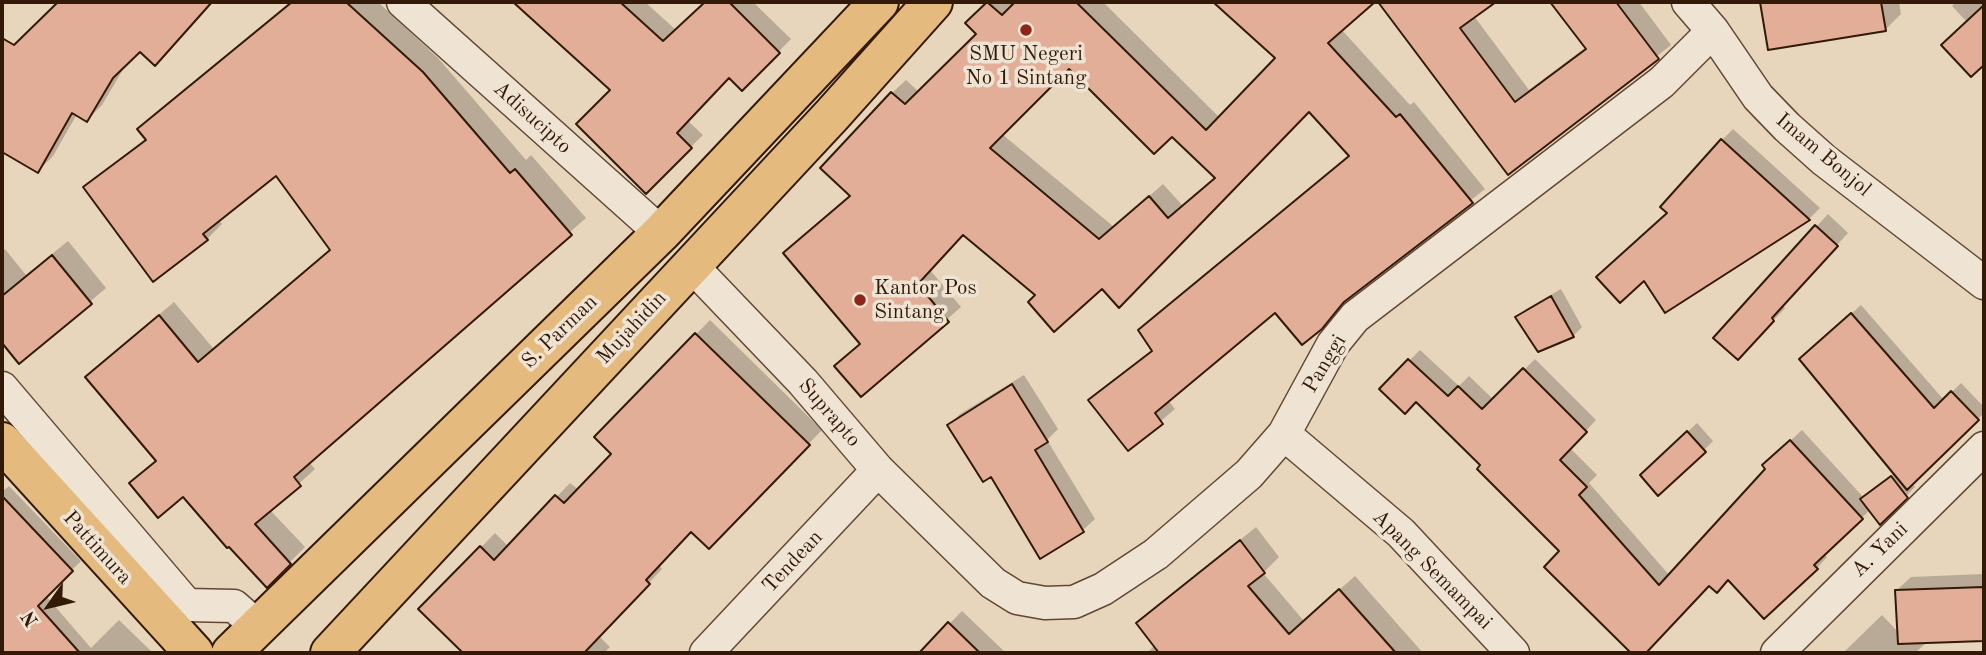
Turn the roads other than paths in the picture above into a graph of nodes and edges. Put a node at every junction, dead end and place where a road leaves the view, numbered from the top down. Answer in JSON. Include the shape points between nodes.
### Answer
{"nodes":[{"id":1,"x":403,"y":2,"type":"edge"},
{"id":2,"x":879,"y":2,"type":"edge"},
{"id":3,"x":933,"y":2,"type":"edge"},
{"id":4,"x":1688,"y":2,"type":"edge"},
{"id":5,"x":1713,"y":31,"type":"junction"},
{"id":6,"x":662,"y":233,"type":"junction"},
{"id":7,"x":691,"y":265,"type":"junction"},
{"id":8,"x":1984,"y":283,"type":"edge"},
{"id":9,"x":2,"y":388,"type":"edge"},
{"id":10,"x":1284,"y":434,"type":"junction"},
{"id":11,"x":2,"y":442,"type":"edge"},
{"id":12,"x":1984,"y":448,"type":"edge"},
{"id":13,"x":878,"y":470,"type":"junction"},
{"id":14,"x":968,"y":560,"type":"joint"},
{"id":15,"x":257,"y":626,"type":"junction"},
{"id":16,"x":194,"y":653,"type":"edge"},
{"id":17,"x":232,"y":653,"type":"edge"},
{"id":18,"x":330,"y":653,"type":"edge"},
{"id":19,"x":706,"y":653,"type":"edge"},
{"id":20,"x":1513,"y":653,"type":"edge"},
{"id":21,"x":1777,"y":653,"type":"edge"}],
"edges":[{"from":1,"to":6,"type":"street","name":"Adisucipto"},
{"from":2,"to":6,"type":"main road","name":"S. Parman"},
{"from":3,"to":7,"type":"main road","name":"Mujahidin"},
{"from":4,"to":5,"type":"street","name":"Imam Bonjol"},
{"from":5,"to":8,"type":"street","name":"Imam Bonjol","via":[[1758,97],[1787,127]]},
{"from":5,"to":10,"type":"street","name":"Panggi","via":[[1662,82],[1355,317],[1333,344]]},
{"from":6,"to":15,"type":"main road","name":"S. Parman"},
{"from":7,"to":13,"type":"street","name":"Suprapto","via":[[803,382]]},
{"from":7,"to":18,"type":"main road","name":"Mujahidin"},
{"from":9,"to":15,"type":"street","via":[[187,605],[234,606]]},
{"from":10,"to":14,"type":"street","name":"Panggi","via":[[1250,474],[1156,554],[1074,602],[1017,598]]},
{"from":10,"to":20,"type":"street","name":"Apang Semampai","via":[[1401,533]]},
{"from":11,"to":16,"type":"main road","name":"Pattimura"},
{"from":12,"to":21,"type":"street","name":"A. Yani"},
{"from":13,"to":14,"type":"street","name":"Suprapto"},
{"from":13,"to":19,"type":"street","name":"Tendean"},
{"from":15,"to":17,"type":"main road","name":"S. Parman"}]}
